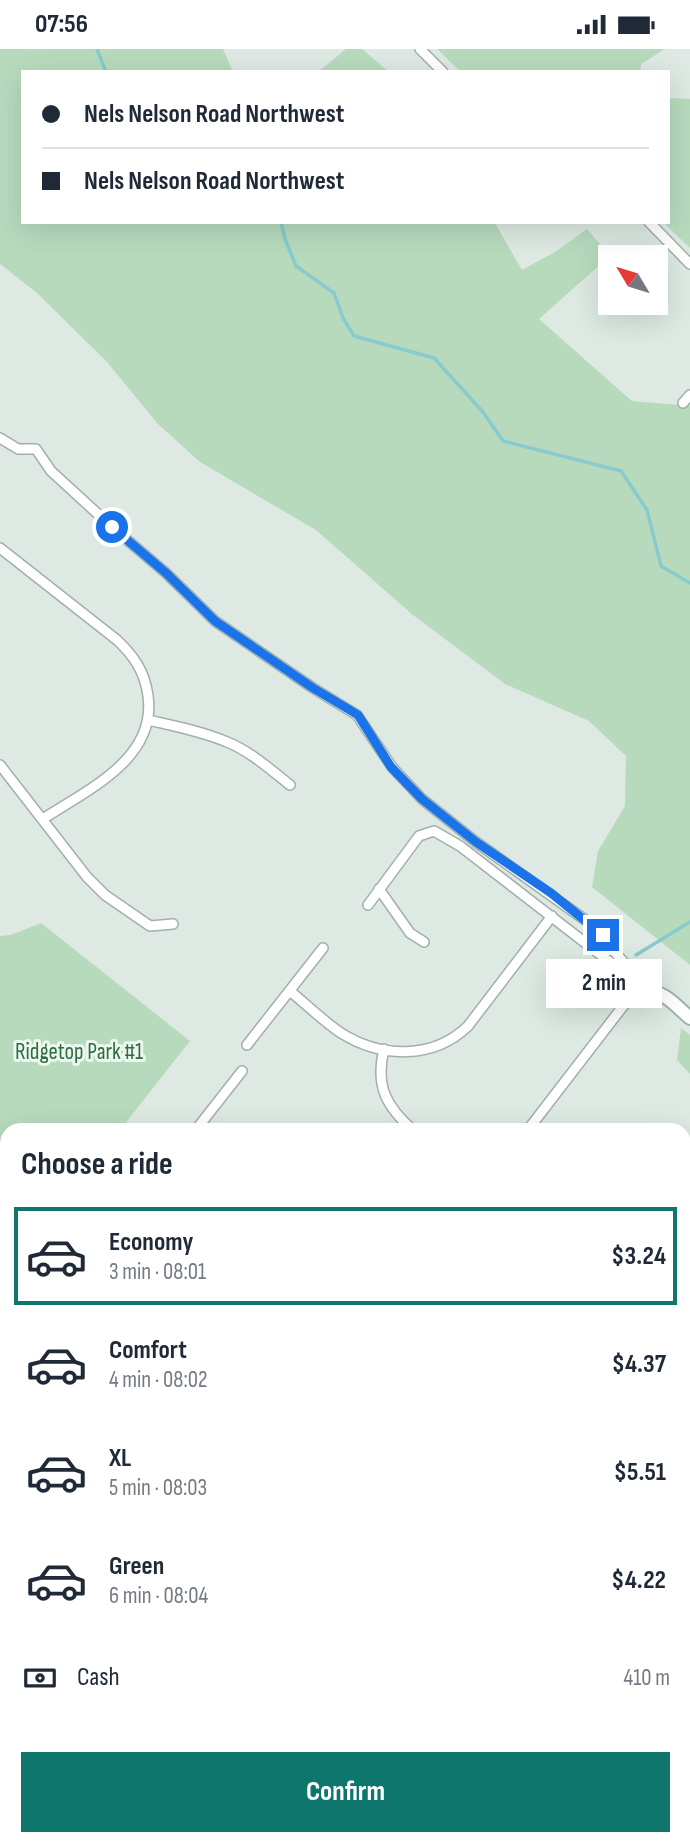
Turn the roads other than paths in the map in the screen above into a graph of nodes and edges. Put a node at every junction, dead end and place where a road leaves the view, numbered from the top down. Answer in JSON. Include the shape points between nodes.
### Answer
{"nodes":[{"id":1,"x":420,"y":49,"type":"edge"},
{"id":2,"x":441,"y":70,"type":"edge"},
{"id":3,"x":651,"y":224,"type":"edge"},
{"id":4,"x":690,"y":264,"type":"edge"},
{"id":5,"x":690,"y":395,"type":"edge"},
{"id":6,"x":683,"y":403,"type":"dead end"},
{"id":7,"x":0,"y":438,"type":"edge"},
{"id":8,"x":0,"y":548,"type":"edge"},
{"id":9,"x":148,"y":720,"type":"junction"},
{"id":10,"x":0,"y":765,"type":"edge"},
{"id":11,"x":290,"y":785,"type":"dead end"},
{"id":12,"x":43,"y":819,"type":"junction"},
{"id":13,"x":379,"y":889,"type":"junction"},
{"id":14,"x":368,"y":905,"type":"dead end"},
{"id":15,"x":552,"y":916,"type":"junction"},
{"id":16,"x":173,"y":924,"type":"dead end"},
{"id":17,"x":424,"y":942,"type":"dead end"},
{"id":18,"x":323,"y":948,"type":"dead end"},
{"id":19,"x":642,"y":989,"type":"junction"},
{"id":20,"x":290,"y":991,"type":"junction"},
{"id":21,"x":690,"y":1017,"type":"edge"},
{"id":22,"x":247,"y":1045,"type":"dead end"},
{"id":23,"x":384,"y":1049,"type":"junction"},
{"id":24,"x":242,"y":1071,"type":"dead end"},
{"id":25,"x":201,"y":1123,"type":"edge"},
{"id":26,"x":405,"y":1123,"type":"edge"},
{"id":27,"x":533,"y":1123,"type":"edge"}],
"edges":[{"from":1,"to":2,"type":"street"},
{"from":3,"to":4,"type":"street"},
{"from":5,"to":6,"type":"street"},
{"from":7,"to":19,"type":"street","via":[[18,449],[36,449],[51,471],[215,621],[358,715],[391,767],[422,799],[592,924]]},
{"from":8,"to":9,"type":"street","via":[[130,652],[146,682]]},
{"from":9,"to":11,"type":"street","via":[[229,743]]},
{"from":9,"to":12,"type":"street","via":[[138,746],[125,762]]},
{"from":10,"to":12,"type":"street"},
{"from":12,"to":16,"type":"street","via":[[87,877],[117,905],[150,926]]},
{"from":13,"to":14,"type":"street"},
{"from":13,"to":15,"type":"street","via":[[419,836],[434,831]]},
{"from":13,"to":17,"type":"street","via":[[410,933]]},
{"from":15,"to":19,"type":"street"},
{"from":15,"to":23,"type":"street","via":[[456,1038],[423,1051]]},
{"from":18,"to":20,"type":"street"},
{"from":19,"to":21,"type":"street","via":[[660,994]]},
{"from":19,"to":27,"type":"street","via":[[611,1021]]},
{"from":20,"to":22,"type":"street"},
{"from":20,"to":23,"type":"street","via":[[339,1031]]},
{"from":23,"to":26,"type":"street","via":[[381,1085],[394,1113]]},
{"from":24,"to":25,"type":"street"}]}
